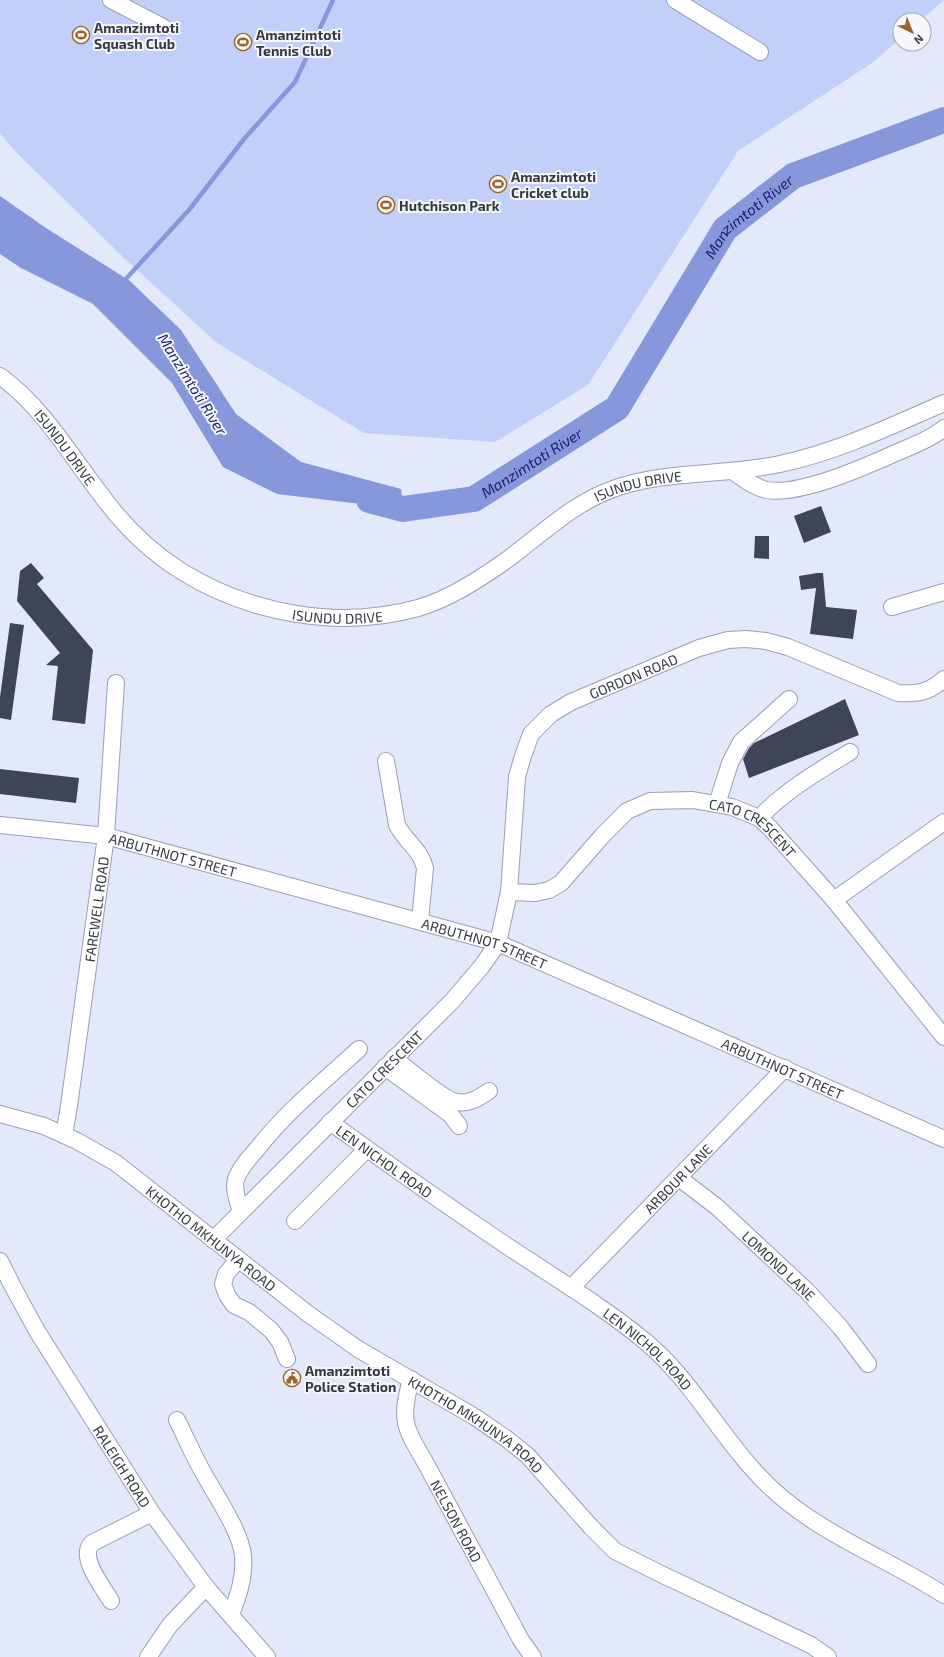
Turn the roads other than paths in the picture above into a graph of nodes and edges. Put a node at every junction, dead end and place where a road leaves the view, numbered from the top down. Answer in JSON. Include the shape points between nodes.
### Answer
{"nodes":[{"id":1,"x":111,"y":0,"type":"edge"},
{"id":2,"x":675,"y":0,"type":"edge"},
{"id":3,"x":163,"y":27,"type":"dead end"},
{"id":4,"x":760,"y":52,"type":"dead end"},
{"id":5,"x":0,"y":376,"type":"edge"},
{"id":6,"x":944,"y":403,"type":"edge"},
{"id":7,"x":944,"y":428,"type":"edge"},
{"id":8,"x":734,"y":472,"type":"junction"},
{"id":9,"x":944,"y":592,"type":"edge"},
{"id":10,"x":892,"y":607,"type":"dead end"},
{"id":11,"x":944,"y":679,"type":"edge"},
{"id":12,"x":116,"y":682,"type":"dead end"},
{"id":13,"x":789,"y":699,"type":"dead end"},
{"id":14,"x":850,"y":752,"type":"dead end"},
{"id":15,"x":386,"y":761,"type":"dead end"},
{"id":16,"x":717,"y":804,"type":"junction"},
{"id":17,"x":759,"y":818,"type":"junction"},
{"id":18,"x":944,"y":822,"type":"edge"},
{"id":19,"x":0,"y":825,"type":"edge"},
{"id":20,"x":106,"y":836,"type":"junction"},
{"id":21,"x":509,"y":892,"type":"junction"},
{"id":22,"x":834,"y":900,"type":"junction"},
{"id":23,"x":420,"y":920,"type":"junction"},
{"id":24,"x":498,"y":943,"type":"junction"},
{"id":25,"x":944,"y":1037,"type":"edge"},
{"id":26,"x":359,"y":1049,"type":"dead end"},
{"id":27,"x":389,"y":1063,"type":"junction"},
{"id":28,"x":785,"y":1068,"type":"junction"},
{"id":29,"x":489,"y":1091,"type":"dead end"},
{"id":30,"x":0,"y":1114,"type":"edge"},
{"id":31,"x":330,"y":1122,"type":"junction"},
{"id":32,"x":459,"y":1126,"type":"dead end"},
{"id":33,"x":64,"y":1135,"type":"junction"},
{"id":34,"x":944,"y":1139,"type":"edge"},
{"id":35,"x":367,"y":1149,"type":"junction"},
{"id":36,"x":679,"y":1178,"type":"junction"},
{"id":37,"x":241,"y":1212,"type":"junction"},
{"id":38,"x":295,"y":1221,"type":"dead end"},
{"id":39,"x":213,"y":1240,"type":"junction"},
{"id":40,"x":0,"y":1260,"type":"edge"},
{"id":41,"x":238,"y":1260,"type":"junction"},
{"id":42,"x":571,"y":1288,"type":"junction"},
{"id":43,"x":287,"y":1359,"type":"dead end"},
{"id":44,"x":868,"y":1364,"type":"dead end"},
{"id":45,"x":411,"y":1379,"type":"junction"},
{"id":46,"x":177,"y":1420,"type":"dead end"},
{"id":47,"x":152,"y":1513,"type":"junction"},
{"id":48,"x":206,"y":1587,"type":"junction"},
{"id":49,"x":944,"y":1595,"type":"edge"},
{"id":50,"x":111,"y":1601,"type":"dead end"},
{"id":51,"x":231,"y":1615,"type":"junction"},
{"id":52,"x":148,"y":1657,"type":"edge"},
{"id":53,"x":267,"y":1657,"type":"edge"},
{"id":54,"x":532,"y":1657,"type":"edge"},
{"id":55,"x":828,"y":1657,"type":"edge"}],
"edges":[{"from":1,"to":3,"type":"street"},
{"from":2,"to":4,"type":"street"},
{"from":5,"to":8,"type":"street","name":"ISUNDU DRIVE","via":[[15,386],[46,420],[103,498],[153,552],[208,586],[271,609],[302,615],[335,618],[389,614],[420,607],[461,590],[505,561],[574,508],[613,489],[640,481],[668,477]]},
{"from":6,"to":8,"type":"street","name":"ISUNDU DRIVE","via":[[814,456]]},
{"from":7,"to":8,"type":"street","via":[[927,439],[877,462],[814,484],[766,490]]},
{"from":9,"to":10,"type":"street"},
{"from":11,"to":21,"type":"street","name":"GORDON ROAD","via":[[927,691],[914,694],[898,693],[788,647],[753,640],[728,640],[699,648],[571,702],[542,722],[532,734],[523,756],[517,777]]},
{"from":12,"to":20,"type":"street","name":"FAREWELL ROAD"},
{"from":13,"to":16,"type":"street","via":[[741,742],[730,763]]},
{"from":14,"to":17,"type":"street","via":[[800,782]]},
{"from":15,"to":23,"type":"street","via":[[397,825],[423,859],[425,868]]},
{"from":16,"to":17,"type":"street","name":"CATO CRESCENT"},
{"from":16,"to":21,"type":"street","name":"CATO CRESCENT","via":[[693,800],[650,801],[627,811],[603,834],[561,883],[549,890],[535,893]]},
{"from":17,"to":22,"type":"street","name":"CATO CRESCENT"},
{"from":18,"to":22,"type":"street"},
{"from":19,"to":20,"type":"street","name":"ARBUTHNOT STREET"},
{"from":20,"to":23,"type":"street","name":"ARBUTHNOT STREET"},
{"from":20,"to":33,"type":"street","name":"FAREWELL ROAD"},
{"from":21,"to":24,"type":"street","name":"GORDON ROAD"},
{"from":22,"to":25,"type":"street","name":"CATO CRESCENT"},
{"from":23,"to":24,"type":"street","name":"ARBUTHNOT STREET"},
{"from":24,"to":27,"type":"street","name":"CATO CRESCENT","via":[[452,1000]]},
{"from":24,"to":28,"type":"street","name":"ARBUTHNOT STREET"},
{"from":26,"to":37,"type":"street","via":[[272,1129],[243,1165],[236,1180],[236,1193]]},
{"from":27,"to":29,"type":"street","via":[[456,1102],[479,1098]]},
{"from":27,"to":31,"type":"street","name":"CATO CRESCENT"},
{"from":27,"to":32,"type":"street","via":[[450,1115]]},
{"from":28,"to":34,"type":"street","name":"ARBUTHNOT STREET"},
{"from":28,"to":36,"type":"street","name":"ARBOUR LANE"},
{"from":30,"to":33,"type":"street","name":"KHOTHO MKHUNYA ROAD","via":[[44,1126]]},
{"from":31,"to":35,"type":"street","name":"LEN NICHOL ROAD"},
{"from":31,"to":37,"type":"street","name":"CATO CRESCENT"},
{"from":33,"to":39,"type":"street","name":"KHOTHO MKHUNYA ROAD","via":[[116,1163]]},
{"from":35,"to":38,"type":"street"},
{"from":35,"to":42,"type":"street","name":"LEN NICHOL ROAD","via":[[428,1194]]},
{"from":36,"to":42,"type":"street","name":"ARBOUR LANE"},
{"from":36,"to":44,"type":"street","name":"LOMOND LANE","via":[[717,1207],[807,1291],[841,1328]]},
{"from":37,"to":39,"type":"street","name":"CATO CRESCENT"},
{"from":39,"to":41,"type":"street","name":"KHOTHO MKHUNYA ROAD"},
{"from":40,"to":47,"type":"street","name":"RALEIGH ROAD","via":[[37,1331]]},
{"from":41,"to":43,"type":"street","via":[[226,1274],[223,1284],[227,1295],[234,1305],[250,1312],[271,1330],[280,1342]]},
{"from":41,"to":45,"type":"street","name":"KHOTHO MKHUNYA ROAD","via":[[358,1349]]},
{"from":42,"to":49,"type":"street","name":"LEN NICHOL ROAD","via":[[646,1342],[672,1368],[755,1472],[772,1489],[816,1523]]},
{"from":45,"to":54,"type":"street","name":"NELSON ROAD","via":[[405,1411],[405,1423],[409,1434]]},
{"from":45,"to":55,"type":"street","name":"KHOTHO MKHUNYA ROAD","via":[[475,1417],[528,1456],[615,1551],[811,1645]]},
{"from":46,"to":51,"type":"street","via":[[240,1541],[243,1570],[241,1586]]},
{"from":47,"to":48,"type":"street","name":"RALEIGH ROAD"},
{"from":47,"to":50,"type":"street","via":[[88,1546],[87,1555],[92,1570]]},
{"from":48,"to":51,"type":"street","name":"RALEIGH ROAD"},
{"from":48,"to":52,"type":"street","via":[[170,1626]]},
{"from":51,"to":53,"type":"street","name":"RALEIGH ROAD"}]}
